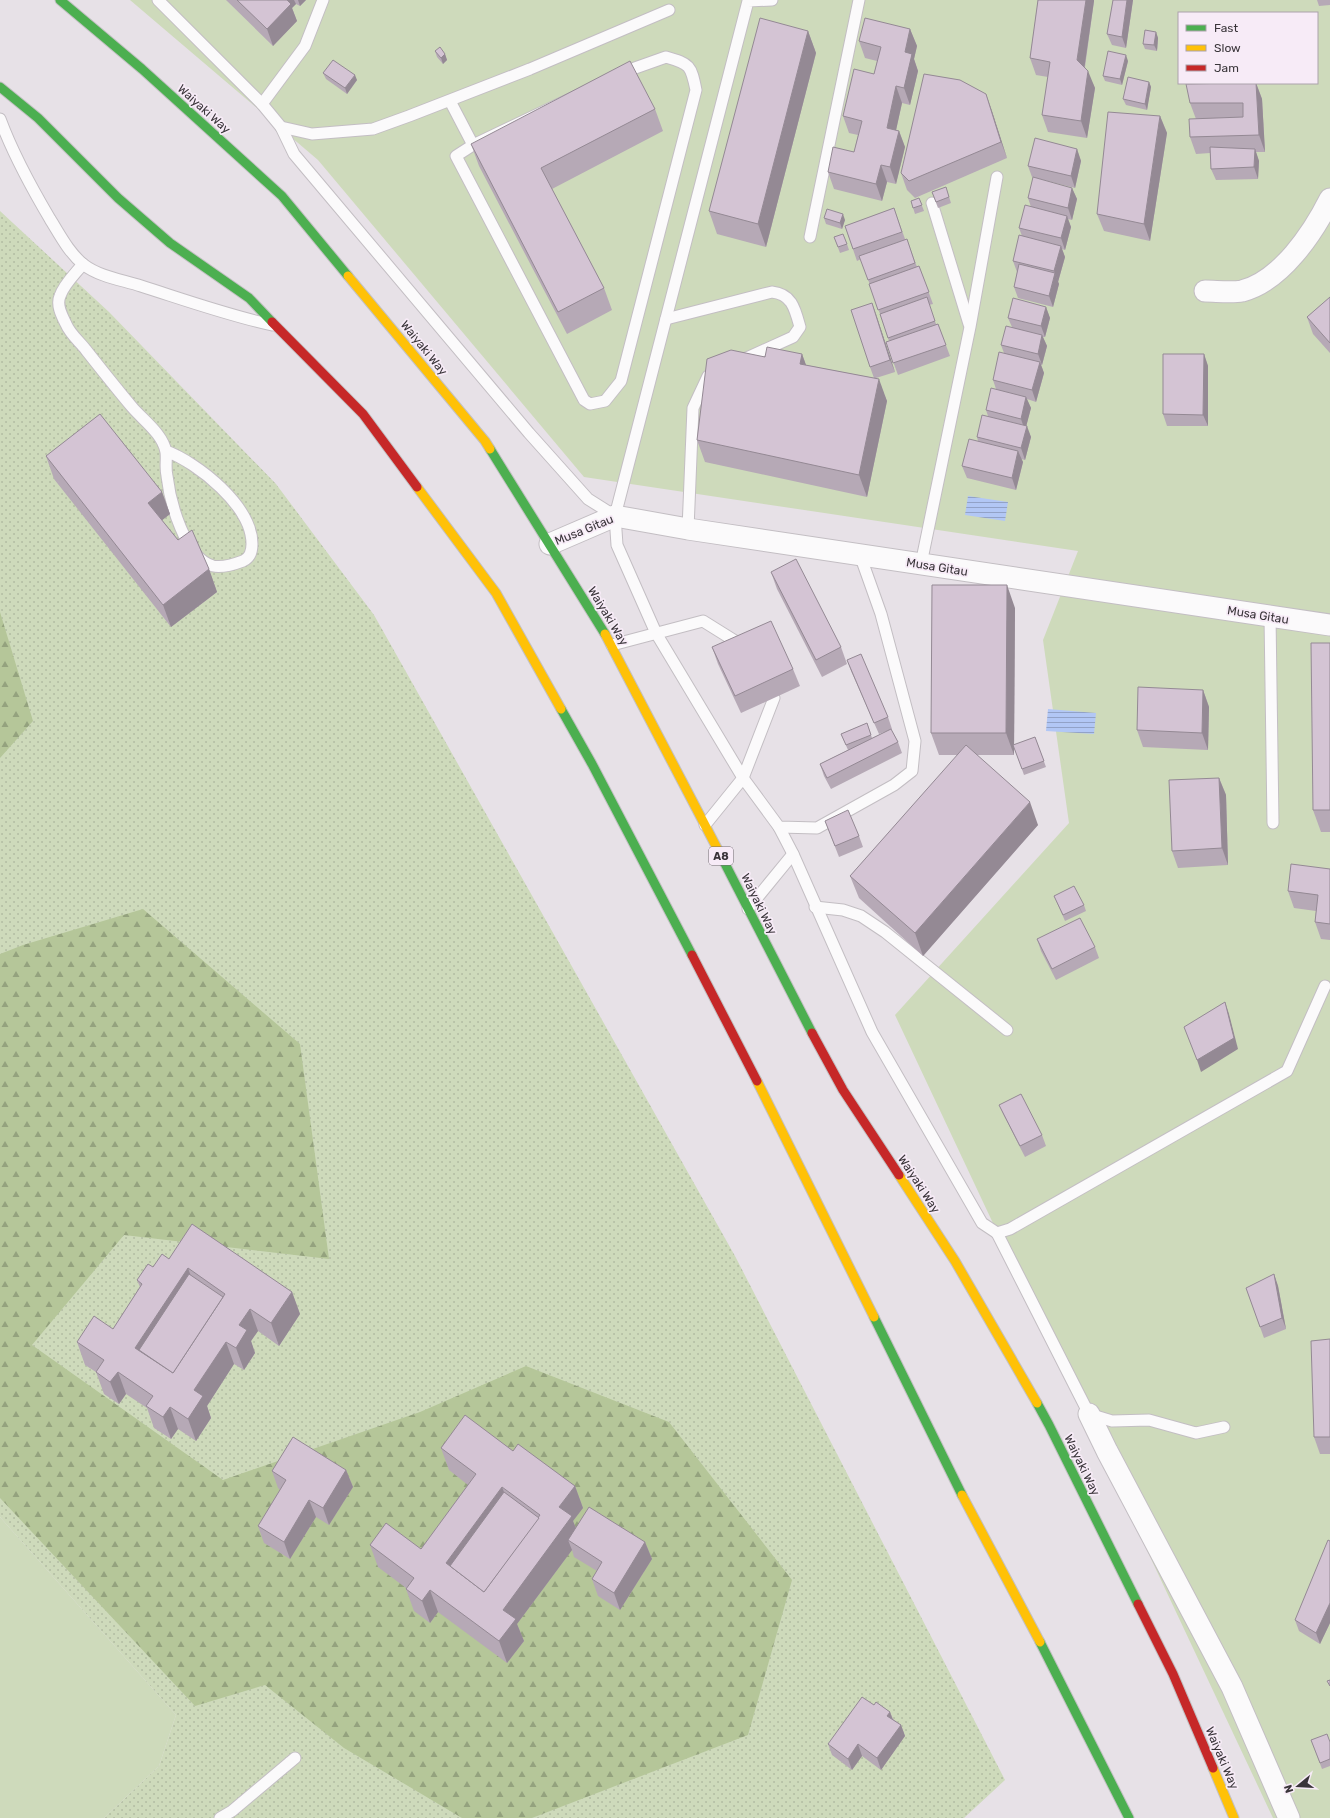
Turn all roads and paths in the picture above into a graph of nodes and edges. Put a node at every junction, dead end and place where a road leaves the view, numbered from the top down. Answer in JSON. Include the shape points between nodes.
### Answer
{"nodes":[{"id":1,"x":60,"y":0,"type":"edge"},
{"id":2,"x":158,"y":0,"type":"edge"},
{"id":3,"x":323,"y":0,"type":"edge"},
{"id":4,"x":748,"y":0,"type":"edge"},
{"id":5,"x":772,"y":0,"type":"edge"},
{"id":6,"x":858,"y":0,"type":"edge"},
{"id":7,"x":669,"y":10,"type":"dead end"},
{"id":8,"x":0,"y":87,"type":"edge"},
{"id":9,"x":450,"y":101,"type":"junction"},
{"id":10,"x":262,"y":104,"type":"junction"},
{"id":11,"x":0,"y":119,"type":"edge"},
{"id":12,"x":281,"y":127,"type":"junction"},
{"id":13,"x":473,"y":145,"type":"junction"},
{"id":14,"x":996,"y":177,"type":"dead end"},
{"id":15,"x":1330,"y":199,"type":"edge"},
{"id":16,"x":932,"y":202,"type":"edge"},
{"id":17,"x":810,"y":237,"type":"dead end"},
{"id":18,"x":83,"y":264,"type":"junction"},
{"id":19,"x":1205,"y":292,"type":"dead end"},
{"id":20,"x":666,"y":319,"type":"junction"},
{"id":21,"x":277,"y":326,"type":"junction"},
{"id":22,"x":970,"y":327,"type":"junction"},
{"id":23,"x":166,"y":451,"type":"junction"},
{"id":24,"x":615,"y":516,"type":"junction"},
{"id":25,"x":688,"y":529,"type":"junction"},
{"id":26,"x":550,"y":544,"type":"junction"},
{"id":27,"x":860,"y":555,"type":"junction"},
{"id":28,"x":921,"y":564,"type":"junction"},
{"id":29,"x":1270,"y":616,"type":"junction"},
{"id":30,"x":1330,"y":625,"type":"edge"},
{"id":31,"x":656,"y":633,"type":"junction"},
{"id":32,"x":612,"y":645,"type":"junction"},
{"id":33,"x":749,"y":650,"type":"edge"},
{"id":34,"x":774,"y":698,"type":"dead end"},
{"id":35,"x":743,"y":778,"type":"junction"},
{"id":36,"x":1273,"y":823,"type":"dead end"},
{"id":37,"x":705,"y":825,"type":"junction"},
{"id":38,"x":779,"y":827,"type":"junction"},
{"id":39,"x":793,"y":854,"type":"junction"},
{"id":40,"x":816,"y":907,"type":"junction"},
{"id":41,"x":748,"y":908,"type":"junction"},
{"id":42,"x":1325,"y":986,"type":"dead end"},
{"id":43,"x":1006,"y":1030,"type":"dead end"},
{"id":44,"x":996,"y":1233,"type":"junction"},
{"id":45,"x":1089,"y":1414,"type":"junction"},
{"id":46,"x":1224,"y":1427,"type":"dead end"},
{"id":47,"x":295,"y":1758,"type":"dead end"},
{"id":48,"x":220,"y":1818,"type":"edge"},
{"id":49,"x":1129,"y":1818,"type":"edge"},
{"id":50,"x":1234,"y":1818,"type":"edge"},
{"id":51,"x":1289,"y":1818,"type":"edge"}],
"edges":[{"from":1,"to":26,"type":"highway","name":"Waiyaki Way","number":"A8","via":[[142,69],[282,196],[485,441]]},
{"from":2,"to":10,"type":"lane"},
{"from":3,"to":10,"type":"lane","via":[[305,46]]},
{"from":4,"to":5,"type":"lane"},
{"from":4,"to":20,"type":"lane"},
{"from":6,"to":17,"type":"lane"},
{"from":7,"to":9,"type":"lane","via":[[530,70]]},
{"from":8,"to":21,"type":"highway","via":[[38,118],[141,218],[170,243],[249,298]]},
{"from":9,"to":12,"type":"lane","via":[[367,130],[312,134]]},
{"from":9,"to":13,"type":"lane"},
{"from":10,"to":12,"type":"lane"},
{"from":11,"to":18,"type":"lane","via":[[11,148],[32,188],[65,243]]},
{"from":12,"to":24,"type":"lane","via":[[294,154],[529,433],[588,499]]},
{"from":13,"to":13,"type":"lane","via":[[456,156],[584,400],[590,404],[605,401],[621,382],[696,90],[693,72],[685,62],[666,57],[635,68]]},
{"from":14,"to":22,"type":"lane"},
{"from":15,"to":19,"type":"street","via":[[1305,241],[1262,282],[1241,291]]},
{"from":16,"to":22,"type":"lane"},
{"from":18,"to":21,"type":"lane","via":[[109,277],[210,309]]},
{"from":18,"to":23,"type":"lane","via":[[59,296],[59,308],[66,326],[159,437]]},
{"from":20,"to":24,"type":"lane"},
{"from":20,"to":25,"type":"lane","via":[[772,292],[781,293],[790,301],[796,311],[800,327],[793,337],[708,376],[693,408]]},
{"from":21,"to":49,"type":"highway","via":[[363,414],[496,593],[592,764],[778,1121],[953,1478],[1057,1674]]},
{"from":22,"to":28,"type":"lane"},
{"from":23,"to":23,"type":"lane","via":[[166,475],[172,502],[182,529],[197,556],[214,566],[230,565],[247,559],[252,552],[252,533],[233,500],[181,457]]},
{"from":24,"to":25,"type":"street","name":"Musa Gitau"},
{"from":24,"to":26,"type":"street","name":"Musa Gitau"},
{"from":24,"to":31,"type":"lane","via":[[617,546]]},
{"from":25,"to":27,"type":"street","name":"Musa Gitau"},
{"from":26,"to":32,"type":"highway","name":"Waiyaki Way","number":"A8"},
{"from":27,"to":28,"type":"street","name":"Musa Gitau"},
{"from":27,"to":38,"type":"lane","via":[[881,614],[915,741],[912,771],[894,785],[817,828]]},
{"from":28,"to":29,"type":"street","name":"Musa Gitau"},
{"from":29,"to":30,"type":"street","name":"Musa Gitau"},
{"from":29,"to":36,"type":"lane"},
{"from":31,"to":32,"type":"lane"},
{"from":31,"to":33,"type":"lane","via":[[703,621]]},
{"from":31,"to":35,"type":"lane"},
{"from":32,"to":37,"type":"highway","name":"Waiyaki Way","number":"A8"},
{"from":34,"to":35,"type":"lane"},
{"from":35,"to":37,"type":"lane"},
{"from":35,"to":38,"type":"lane"},
{"from":37,"to":41,"type":"highway","name":"Waiyaki Way","number":"A8"},
{"from":38,"to":39,"type":"lane"},
{"from":39,"to":40,"type":"lane"},
{"from":39,"to":41,"type":"lane"},
{"from":40,"to":43,"type":"lane","via":[[843,910],[861,916],[885,932]]},
{"from":40,"to":44,"type":"lane","via":[[872,1032],[982,1223]]},
{"from":41,"to":50,"type":"highway","name":"Waiyaki Way","number":"A8","via":[[843,1090],[955,1261],[1049,1425],[1173,1674]]},
{"from":42,"to":44,"type":"lane","via":[[1287,1071],[1010,1228]]},
{"from":44,"to":45,"type":"lane"},
{"from":45,"to":46,"type":"lane","via":[[1112,1422],[1149,1420],[1196,1433]]},
{"from":45,"to":51,"type":"street","via":[[1232,1687]]},
{"from":47,"to":48,"type":"lane","via":[[232,1811]]}]}
